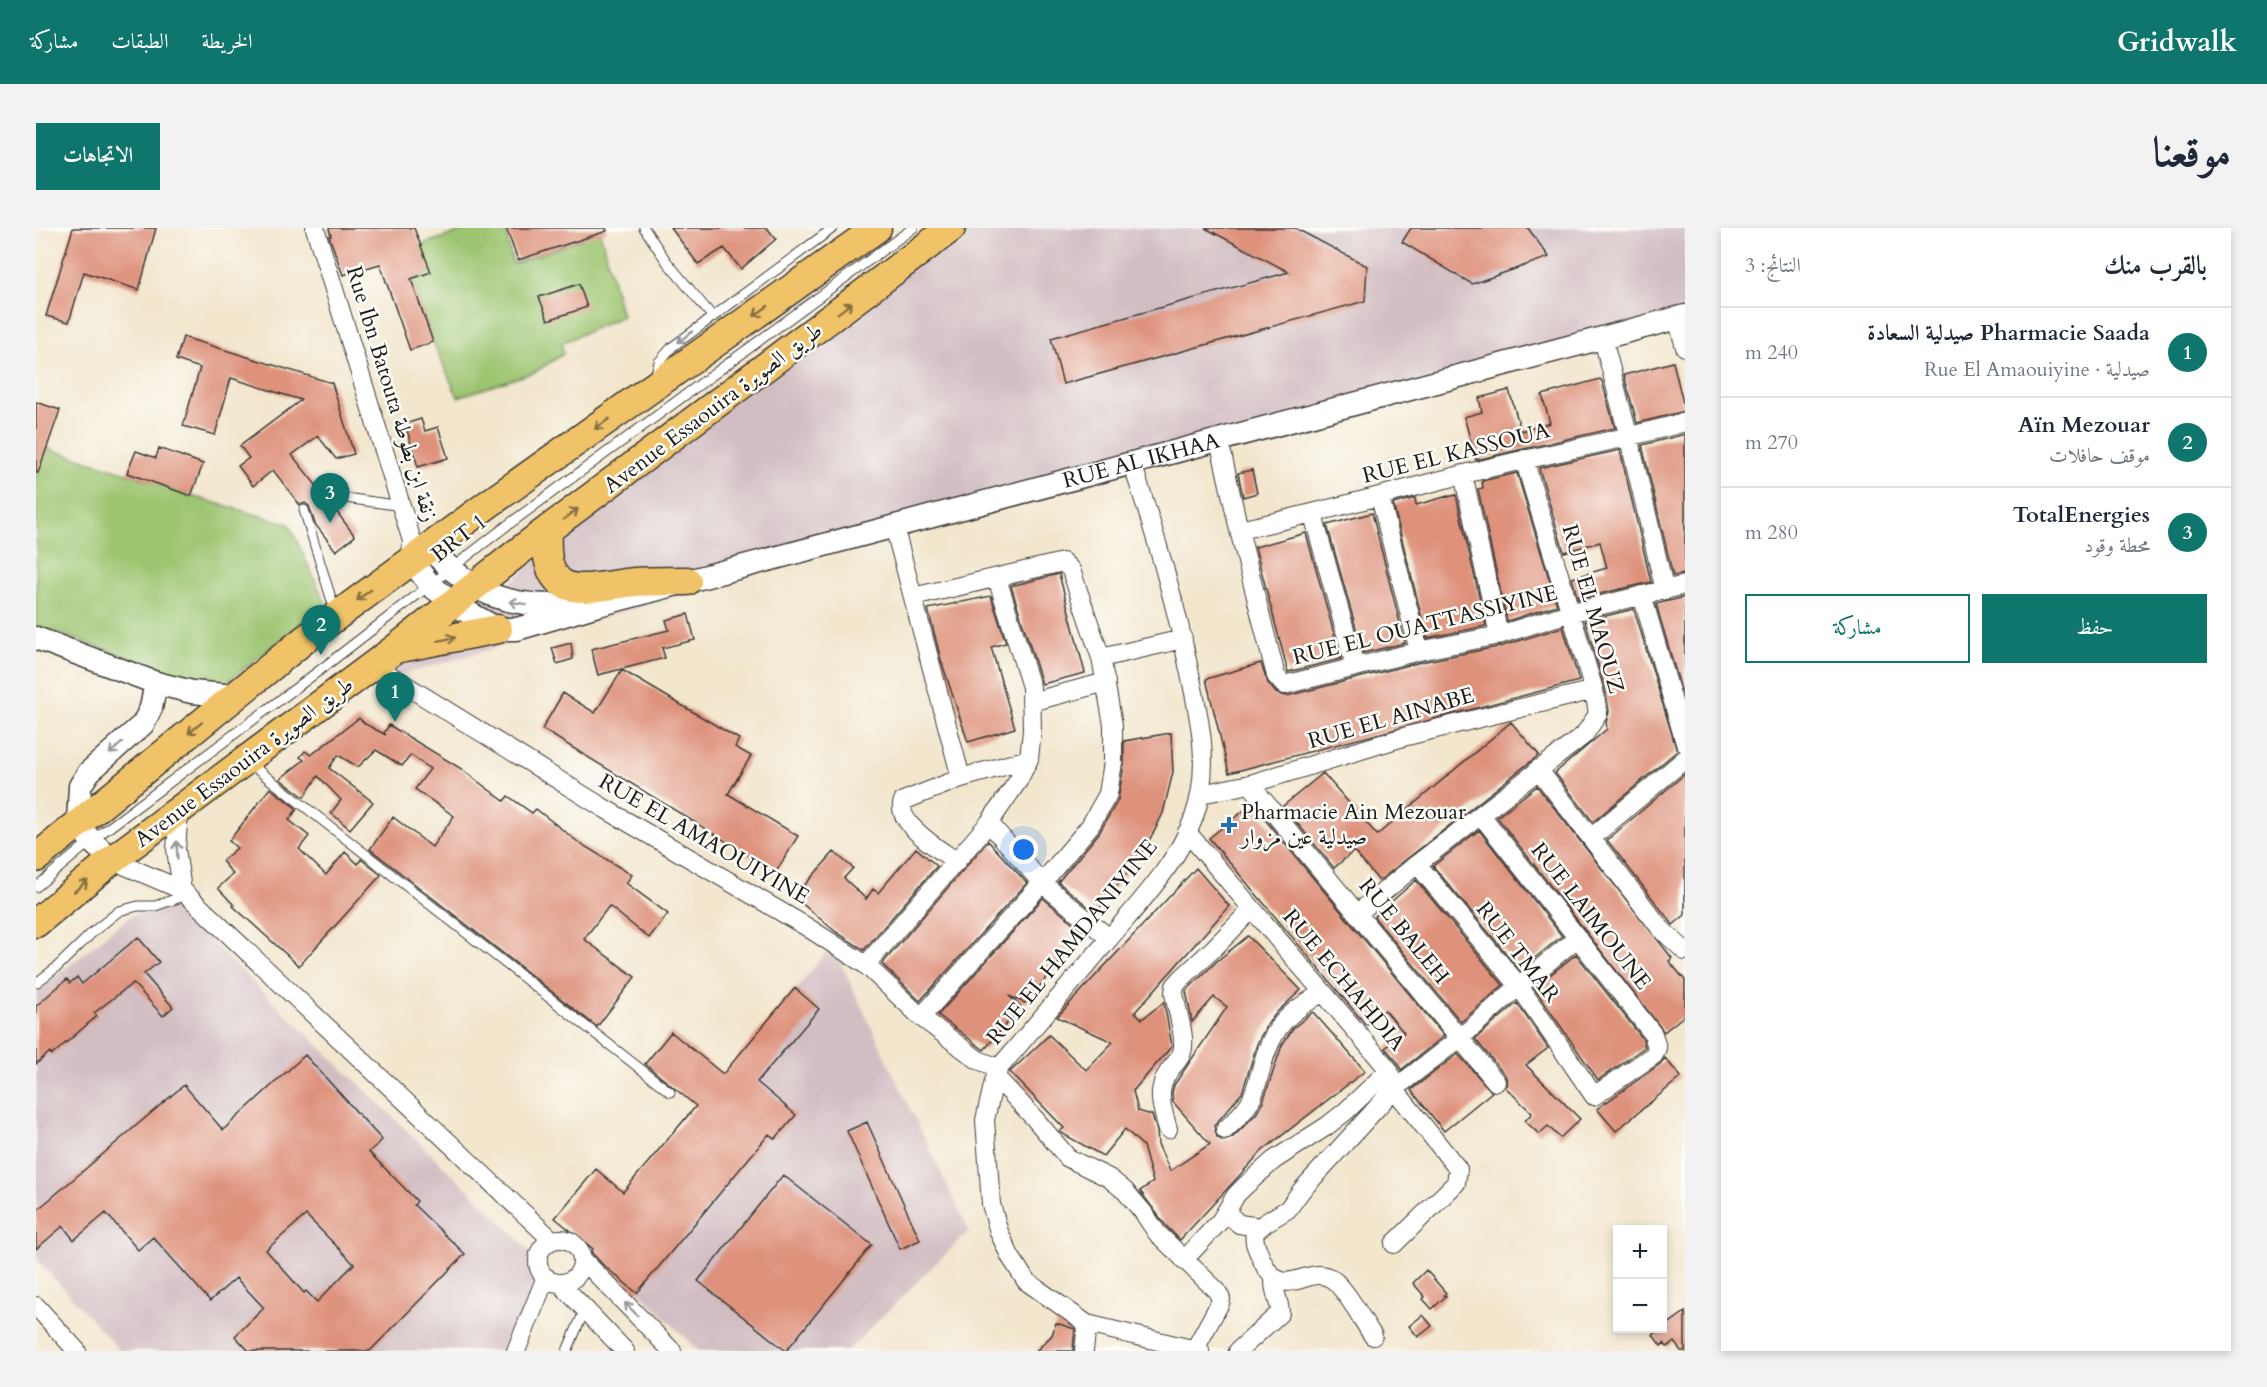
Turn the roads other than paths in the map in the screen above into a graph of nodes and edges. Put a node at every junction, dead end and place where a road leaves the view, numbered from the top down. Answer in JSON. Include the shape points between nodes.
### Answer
{"nodes":[{"id":1,"x":315,"y":228,"type":"edge"},
{"id":2,"x":644,"y":228,"type":"edge"},
{"id":3,"x":833,"y":228,"type":"edge"},
{"id":4,"x":913,"y":228,"type":"edge"},
{"id":5,"x":951,"y":228,"type":"edge"},
{"id":6,"x":869,"y":230,"type":"edge"},
{"id":7,"x":712,"y":316,"type":"junction"},
{"id":8,"x":1681,"y":317,"type":"edge"},
{"id":9,"x":1603,"y":339,"type":"junction"},
{"id":10,"x":1685,"y":347,"type":"edge"},
{"id":11,"x":652,"y":388,"type":"junction"},
{"id":12,"x":1685,"y":422,"type":"edge"},
{"id":13,"x":1629,"y":438,"type":"junction"},
{"id":14,"x":1219,"y":440,"type":"junction"},
{"id":15,"x":1524,"y":459,"type":"junction"},
{"id":16,"x":1132,"y":463,"type":"junction"},
{"id":17,"x":1463,"y":474,"type":"junction"},
{"id":18,"x":324,"y":495,"type":"dead end"},
{"id":19,"x":1380,"y":497,"type":"junction"},
{"id":20,"x":402,"y":506,"type":"junction"},
{"id":21,"x":304,"y":510,"type":"dead end"},
{"id":22,"x":1313,"y":514,"type":"junction"},
{"id":23,"x":894,"y":526,"type":"junction"},
{"id":24,"x":1239,"y":530,"type":"junction"},
{"id":25,"x":547,"y":532,"type":"junction"},
{"id":26,"x":418,"y":550,"type":"junction"},
{"id":27,"x":451,"y":570,"type":"junction"},
{"id":28,"x":997,"y":578,"type":"junction"},
{"id":29,"x":687,"y":581,"type":"junction"},
{"id":30,"x":1685,"y":585,"type":"edge"},
{"id":31,"x":431,"y":586,"type":"junction"},
{"id":32,"x":1665,"y":591,"type":"junction"},
{"id":33,"x":464,"y":595,"type":"junction"},
{"id":34,"x":1642,"y":595,"type":"junction"},
{"id":35,"x":913,"y":597,"type":"junction"},
{"id":36,"x":598,"y":605,"type":"junction"},
{"id":37,"x":1569,"y":613,"type":"junction"},
{"id":38,"x":337,"y":615,"type":"junction"},
{"id":39,"x":498,"y":629,"type":"junction"},
{"id":40,"x":1499,"y":635,"type":"junction"},
{"id":41,"x":36,"y":638,"type":"edge"},
{"id":42,"x":1183,"y":639,"type":"junction"},
{"id":43,"x":1419,"y":651,"type":"junction"},
{"id":44,"x":384,"y":657,"type":"junction"},
{"id":45,"x":1101,"y":658,"type":"junction"},
{"id":46,"x":1355,"y":666,"type":"junction"},
{"id":47,"x":1106,"y":682,"type":"junction"},
{"id":48,"x":156,"y":683,"type":"junction"},
{"id":49,"x":1594,"y":690,"type":"junction"},
{"id":50,"x":235,"y":696,"type":"junction"},
{"id":51,"x":1031,"y":702,"type":"junction"},
{"id":52,"x":1685,"y":743,"type":"edge"},
{"id":53,"x":1029,"y":759,"type":"junction"},
{"id":54,"x":1685,"y":759,"type":"edge"},
{"id":55,"x":245,"y":760,"type":"junction"},
{"id":56,"x":1538,"y":769,"type":"junction"},
{"id":57,"x":961,"y":778,"type":"junction"},
{"id":58,"x":1250,"y":784,"type":"junction"},
{"id":59,"x":1201,"y":794,"type":"junction"},
{"id":60,"x":179,"y":811,"type":"junction"},
{"id":61,"x":1481,"y":815,"type":"junction"},
{"id":62,"x":989,"y":823,"type":"junction"},
{"id":63,"x":1187,"y":832,"type":"junction"},
{"id":64,"x":1591,"y":838,"type":"junction"},
{"id":65,"x":94,"y":841,"type":"junction"},
{"id":66,"x":36,"y":858,"type":"edge"},
{"id":67,"x":957,"y":862,"type":"junction"},
{"id":68,"x":1417,"y":864,"type":"junction"},
{"id":69,"x":1042,"y":884,"type":"junction"},
{"id":70,"x":36,"y":887,"type":"edge"},
{"id":71,"x":185,"y":892,"type":"junction"},
{"id":72,"x":1252,"y":909,"type":"junction"},
{"id":73,"x":1358,"y":913,"type":"junction"},
{"id":74,"x":36,"y":923,"type":"edge"},
{"id":75,"x":1109,"y":938,"type":"junction"},
{"id":76,"x":1577,"y":938,"type":"junction"},
{"id":77,"x":1685,"y":951,"type":"edge"},
{"id":78,"x":866,"y":965,"type":"junction"},
{"id":79,"x":36,"y":983,"type":"edge"},
{"id":80,"x":1519,"y":986,"type":"junction"},
{"id":81,"x":1322,"y":993,"type":"junction"},
{"id":82,"x":921,"y":1017,"type":"junction"},
{"id":83,"x":1460,"y":1038,"type":"junction"},
{"id":84,"x":1389,"y":1070,"type":"junction"},
{"id":85,"x":1577,"y":1072,"type":"joint"},
{"id":86,"x":998,"y":1073,"type":"junction"},
{"id":87,"x":1496,"y":1082,"type":"dead end"},
{"id":88,"x":1394,"y":1089,"type":"junction"},
{"id":89,"x":670,"y":1092,"type":"dead end"},
{"id":90,"x":1168,"y":1129,"type":"dead end"},
{"id":91,"x":1225,"y":1130,"type":"dead end"},
{"id":92,"x":1226,"y":1212,"type":"junction"},
{"id":93,"x":1260,"y":1227,"type":"junction"},
{"id":94,"x":552,"y":1240,"type":"junction"},
{"id":95,"x":1394,"y":1245,"type":"dead end"},
{"id":96,"x":582,"y":1260,"type":"junction"},
{"id":97,"x":1184,"y":1260,"type":"junction"},
{"id":98,"x":1274,"y":1279,"type":"junction"},
{"id":99,"x":553,"y":1280,"type":"junction"},
{"id":100,"x":36,"y":1306,"type":"edge"},
{"id":101,"x":585,"y":1309,"type":"junction"},
{"id":102,"x":1087,"y":1324,"type":"junction"},
{"id":103,"x":1373,"y":1336,"type":"dead end"},
{"id":104,"x":1197,"y":1350,"type":"edge"},
{"id":105,"x":77,"y":1351,"type":"edge"},
{"id":106,"x":516,"y":1351,"type":"edge"},
{"id":107,"x":567,"y":1351,"type":"edge"},
{"id":108,"x":625,"y":1351,"type":"edge"},
{"id":109,"x":672,"y":1351,"type":"edge"},
{"id":110,"x":1084,"y":1351,"type":"edge"},
{"id":111,"x":1238,"y":1351,"type":"edge"}],
"edges":[{"from":1,"to":20,"type":"street","name":"Rue Ibn Batouta زنقة ابن بطوطة"},
{"from":2,"to":7,"type":"lane"},
{"from":3,"to":7,"type":"lane"},
{"from":4,"to":27,"type":"lane","name":"BRT 1"},
{"from":25,"to":5,"type":"main road","name":"Avenue Essaouira طريق الصويرة","one_way":true},
{"from":6,"to":11,"type":"main road","name":"Avenue Essaouira طريق الصويرة","one_way":true},
{"from":7,"to":11,"type":"lane","one_way":true,"via":[[665,354],[656,369]]},
{"from":8,"to":9,"type":"street","name":"RUE AL IKHAA"},
{"from":8,"to":10,"type":"street"},
{"from":9,"to":13,"type":"street"},
{"from":9,"to":14,"type":"street","name":"RUE AL IKHAA"},
{"from":11,"to":26,"type":"main road","name":"Avenue Essaouira طريق الصويرة","one_way":true},
{"from":12,"to":13,"type":"street","name":"RUE EL KASSOUA"},
{"from":13,"to":15,"type":"street","name":"RUE EL KASSOUA"},
{"from":13,"to":32,"type":"street"},
{"from":14,"to":16,"type":"street","name":"RUE AL IKHAA"},
{"from":14,"to":24,"type":"street","name":"RUE EL OUATTASSIYINE"},
{"from":15,"to":17,"type":"street","name":"RUE EL KASSOUA"},
{"from":15,"to":37,"type":"street","name":"RUE EL MAOUZ"},
{"from":16,"to":23,"type":"street","name":"RUE AL IKHAA"},
{"from":16,"to":42,"type":"street","name":"RUE EL HAMDANIYINE","via":[[1161,551]]},
{"from":17,"to":19,"type":"street","name":"RUE EL KASSOUA"},
{"from":17,"to":40,"type":"street"},
{"from":18,"to":20,"type":"lane"},
{"from":19,"to":22,"type":"street","name":"RUE EL KASSOUA"},
{"from":19,"to":43,"type":"street"},
{"from":20,"to":26,"type":"street","name":"Rue Ibn Batouta زنقة ابن بطوطة"},
{"from":21,"to":38,"type":"lane"},
{"from":22,"to":24,"type":"street","name":"RUE EL KASSOUA"},
{"from":22,"to":46,"type":"street"},
{"from":23,"to":29,"type":"street","name":"RUE AL IKHAA"},
{"from":23,"to":35,"type":"street"},
{"from":24,"to":46,"type":"street","name":"RUE EL OUATTASSIYINE","via":[[1280,682],[1292,684]]},
{"from":25,"to":29,"type":"main road","via":[[548,561],[553,574],[574,589]]},
{"from":25,"to":33,"type":"main road","name":"Avenue Essaouira طريق الصويرة"},
{"from":26,"to":27,"type":"street","name":"RUE AL IKHAA"},
{"from":26,"to":31,"type":"street"},
{"from":26,"to":38,"type":"main road","name":"Avenue Essaouira طريق الصويرة","one_way":true},
{"from":27,"to":31,"type":"lane","name":"BRT 1"},
{"from":27,"to":33,"type":"street","name":"RUE AL IKHAA"},
{"from":28,"to":35,"type":"street"},
{"from":28,"to":45,"type":"street","via":[[1057,562],[1068,565]]},
{"from":28,"to":51,"type":"street","via":[[1031,687]]},
{"from":29,"to":36,"type":"street","name":"RUE AL IKHAA"},
{"from":30,"to":32,"type":"street","name":"RUE EL OUATTASSIYINE"},
{"from":31,"to":33,"type":"street"},
{"from":31,"to":65,"type":"lane","name":"BRT 1"},
{"from":32,"to":34,"type":"street","name":"RUE EL OUATTASSIYINE"},
{"from":36,"to":33,"type":"street","name":"RUE AL IKHAA","one_way":true,"via":[[540,606]]},
{"from":33,"to":39,"type":"street"},
{"from":33,"to":44,"type":"main road","name":"Avenue Essaouira طريق الصويرة"},
{"from":34,"to":37,"type":"street","name":"RUE EL OUATTASSIYINE"},
{"from":34,"to":52,"type":"street"},
{"from":35,"to":57,"type":"street"},
{"from":36,"to":39,"type":"street","name":"RUE AL IKHAA","via":[[517,629]]},
{"from":37,"to":40,"type":"street","name":"RUE EL OUATTASSIYINE"},
{"from":37,"to":49,"type":"street","name":"RUE EL MAOUZ"},
{"from":38,"to":50,"type":"main road","name":"Avenue Essaouira طريق الصويرة"},
{"from":44,"to":39,"type":"main road","one_way":true},
{"from":40,"to":43,"type":"street","name":"RUE EL OUATTASSIYINE"},
{"from":41,"to":48,"type":"street"},
{"from":42,"to":45,"type":"street"},
{"from":42,"to":59,"type":"street","name":"RUE EL HAMDANIYINE","via":[[1202,727]]},
{"from":43,"to":46,"type":"street","name":"RUE EL OUATTASSIYINE"},
{"from":44,"to":55,"type":"main road","name":"Avenue Essaouira طريق الصويرة"},
{"from":44,"to":78,"type":"street","name":"RUE EL AMAOUIYINE","via":[[602,807]]},
{"from":45,"to":47,"type":"street"},
{"from":47,"to":51,"type":"street"},
{"from":47,"to":69,"type":"street","via":[[1113,725],[1108,794],[1090,826]]},
{"from":48,"to":50,"type":"street","via":[[192,692]]},
{"from":48,"to":65,"type":"street","one_way":true,"via":[[143,724],[82,780],[80,786]]},
{"from":49,"to":56,"type":"street","name":"RUE EL MAOUZ","via":[[1598,706],[1595,721],[1584,735]]},
{"from":49,"to":58,"type":"street","name":"RUE EL AINABE","via":[[1407,736]]},
{"from":50,"to":65,"type":"main road","name":"Avenue Essaouira طريق الصويرة","one_way":true},
{"from":51,"to":53,"type":"street"},
{"from":53,"to":57,"type":"street"},
{"from":53,"to":62,"type":"street"},
{"from":54,"to":64,"type":"street"},
{"from":55,"to":60,"type":"main road","name":"Avenue Essaouira طريق الصويرة"},
{"from":55,"to":89,"type":"lane"},
{"from":56,"to":61,"type":"street","name":"RUE EL MAOUZ"},
{"from":56,"to":64,"type":"street"},
{"from":57,"to":67,"type":"street","via":[[907,798],[902,805],[912,827]]},
{"from":58,"to":59,"type":"street","name":"RUE EL AINABE"},
{"from":58,"to":73,"type":"street","name":"RUE BALEH"},
{"from":59,"to":63,"type":"street","name":"RUE EL HAMDANIYINE"},
{"from":60,"to":65,"type":"main road","name":"Avenue Essaouira طريق الصويرة"},
{"from":71,"to":60,"type":"street","one_way":true,"via":[[176,849]]},
{"from":61,"to":68,"type":"street","name":"RUE EL MAOUZ"},
{"from":61,"to":76,"type":"street","name":"RUE LAIMOUNE"},
{"from":62,"to":67,"type":"street"},
{"from":62,"to":69,"type":"street"},
{"from":63,"to":72,"type":"street","name":"RUE ECHAHDIA"},
{"from":63,"to":75,"type":"street","name":"RUE EL HAMDANIYINE","via":[[1152,888]]},
{"from":64,"to":77,"type":"street","via":[[1661,929]]},
{"from":65,"to":66,"type":"main road","name":"Avenue Essaouira طريق الصويرة"},
{"from":65,"to":70,"type":"lane","name":"BRT 1"},
{"from":65,"to":71,"type":"street"},
{"from":74,"to":65,"type":"main road","name":"Avenue Essaouira طريق الصويرة","one_way":true},
{"from":67,"to":78,"type":"street"},
{"from":68,"to":73,"type":"street","name":"RUE EL MAOUZ"},
{"from":68,"to":80,"type":"street","name":"RUE TMAR"},
{"from":69,"to":75,"type":"street"},
{"from":69,"to":82,"type":"street"},
{"from":71,"to":79,"type":"lane","via":[[155,906],[119,911]]},
{"from":71,"to":94,"type":"street"},
{"from":72,"to":81,"type":"street","name":"RUE ECHAHDIA"},
{"from":72,"to":90,"type":"street","via":[[1175,986],[1184,1042],[1160,1089]]},
{"from":73,"to":83,"type":"street","name":"RUE BALEH"},
{"from":75,"to":86,"type":"street","name":"RUE EL HAMDANIYINE"},
{"from":76,"to":80,"type":"street"},
{"from":76,"to":85,"type":"street","name":"RUE LAIMOUNE","via":[[1653,1034],[1657,1048],[1654,1055],[1594,1096]]},
{"from":78,"to":82,"type":"street","name":"RUE EL AMAOUIYINE"},
{"from":80,"to":83,"type":"street"},
{"from":80,"to":85,"type":"street","name":"RUE TMAR"},
{"from":81,"to":84,"type":"street","name":"RUE ECHAHDIA"},
{"from":81,"to":91,"type":"street","via":[[1297,1009],[1276,1030],[1252,1096]]},
{"from":82,"to":86,"type":"street","name":"RUE EL AMAOUIYINE"},
{"from":83,"to":87,"type":"street","name":"RUE BALEH"},
{"from":83,"to":88,"type":"street"},
{"from":84,"to":88,"type":"street","name":"RUE ECHAHDIA"},
{"from":84,"to":92,"type":"street","via":[[1346,1111],[1260,1172],[1236,1195]]},
{"from":86,"to":97,"type":"street","via":[[1068,1158],[1109,1178],[1125,1191]]},
{"from":86,"to":102,"type":"street","via":[[985,1120],[994,1223],[1029,1284]]},
{"from":88,"to":93,"type":"street","via":[[1288,1209]]},
{"from":88,"to":95,"type":"street","name":"RUE ECHAHDIA","via":[[1458,1169],[1459,1176]]},
{"from":92,"to":93,"type":"street","via":[[1239,1224]]},
{"from":92,"to":97,"type":"street"},
{"from":93,"to":98,"type":"street","via":[[1255,1244]]},
{"from":94,"to":96,"type":"street","via":[[569,1240],[576,1245]]},
{"from":94,"to":99,"type":"street","via":[[538,1260],[540,1269]]},
{"from":96,"to":99,"type":"street","via":[[575,1276]]},
{"from":109,"to":96,"type":"street","one_way":true},
{"from":97,"to":104,"type":"street","via":[[1221,1299]]},
{"from":98,"to":103,"type":"street","via":[[1283,1282],[1330,1277]]},
{"from":98,"to":111,"type":"street","via":[[1280,1313]]},
{"from":99,"to":101,"type":"street"},
{"from":99,"to":106,"type":"street"},
{"from":100,"to":105,"type":"street"},
{"from":101,"to":107,"type":"lane"},
{"from":101,"to":108,"type":"street"},
{"from":102,"to":104,"type":"street"},
{"from":102,"to":110,"type":"street"}]}
